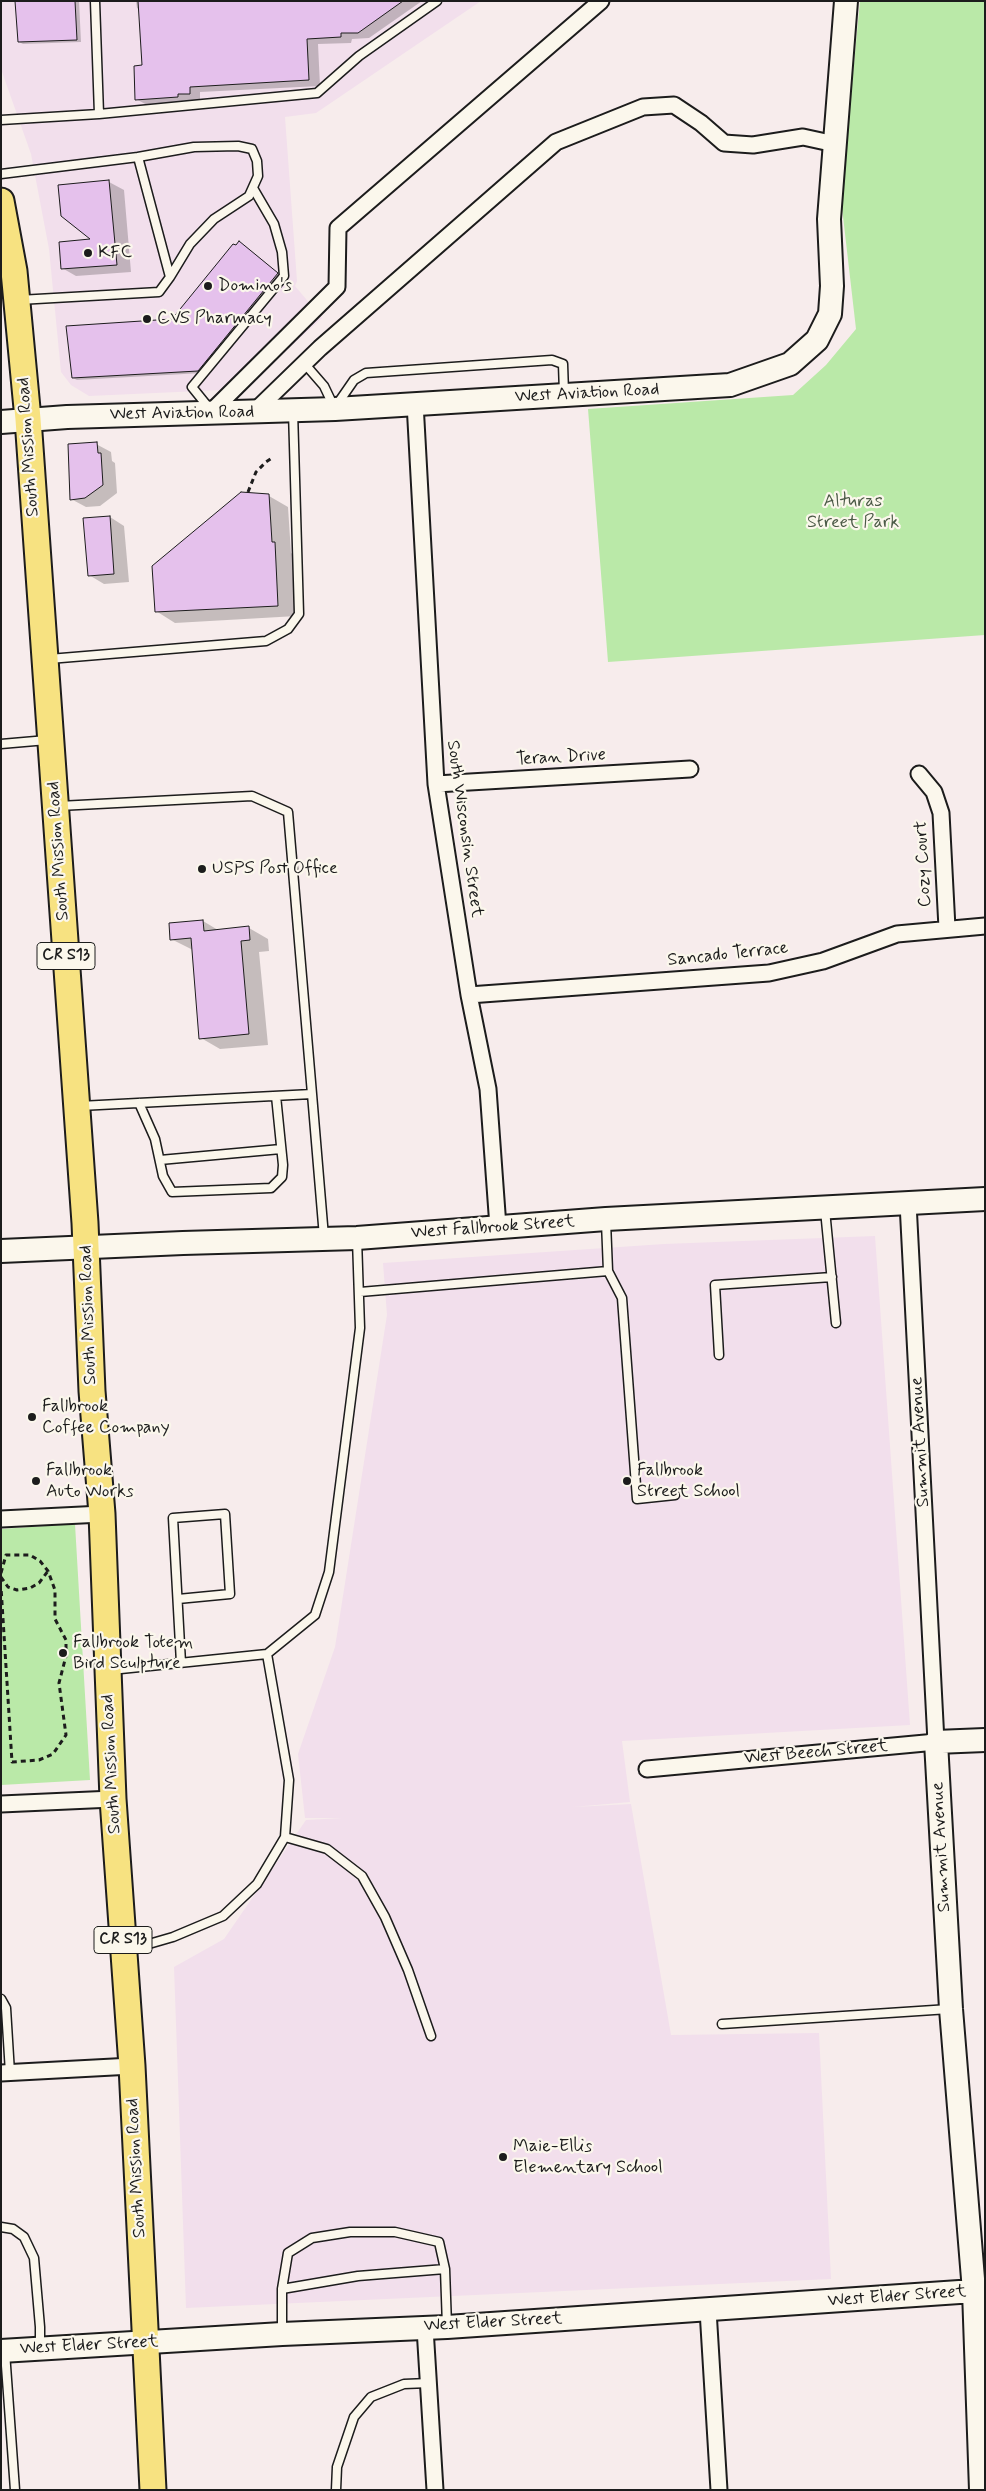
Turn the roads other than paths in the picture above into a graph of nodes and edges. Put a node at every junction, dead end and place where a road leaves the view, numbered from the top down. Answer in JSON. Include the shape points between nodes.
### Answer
{"nodes":[{"id":1,"x":95,"y":1,"type":"edge"},
{"id":2,"x":437,"y":1,"type":"edge"},
{"id":3,"x":601,"y":1,"type":"edge"},
{"id":4,"x":846,"y":1,"type":"edge"},
{"id":5,"x":99,"y":114,"type":"junction"},
{"id":6,"x":1,"y":120,"type":"edge"},
{"id":7,"x":835,"y":144,"type":"junction"},
{"id":8,"x":138,"y":157,"type":"junction"},
{"id":9,"x":1,"y":174,"type":"edge"},
{"id":10,"x":253,"y":188,"type":"junction"},
{"id":11,"x":1,"y":201,"type":"edge"},
{"id":12,"x":170,"y":277,"type":"junction"},
{"id":13,"x":16,"y":300,"type":"junction"},
{"id":14,"x":304,"y":363,"type":"junction"},
{"id":15,"x":564,"y":395,"type":"junction"},
{"id":16,"x":415,"y":403,"type":"junction"},
{"id":17,"x":335,"y":409,"type":"junction"},
{"id":18,"x":293,"y":410,"type":"junction"},
{"id":19,"x":211,"y":412,"type":"junction"},
{"id":20,"x":254,"y":412,"type":"junction"},
{"id":21,"x":28,"y":419,"type":"junction"},
{"id":22,"x":1,"y":422,"type":"edge"},
{"id":23,"x":45,"y":659,"type":"junction"},
{"id":24,"x":50,"y":739,"type":"junction"},
{"id":25,"x":1,"y":744,"type":"edge"},
{"id":26,"x":690,"y":769,"type":"dead end"},
{"id":27,"x":919,"y":774,"type":"dead end"},
{"id":28,"x":436,"y":784,"type":"junction"},
{"id":29,"x":55,"y":806,"type":"junction"},
{"id":30,"x":985,"y":926,"type":"edge"},
{"id":31,"x":946,"y":928,"type":"junction"},
{"id":32,"x":470,"y":995,"type":"junction"},
{"id":33,"x":312,"y":1094,"type":"junction"},
{"id":34,"x":276,"y":1096,"type":"junction"},
{"id":35,"x":139,"y":1103,"type":"junction"},
{"id":36,"x":77,"y":1106,"type":"junction"},
{"id":37,"x":281,"y":1150,"type":"junction"},
{"id":38,"x":160,"y":1160,"type":"junction"},
{"id":39,"x":985,"y":1199,"type":"edge"},
{"id":40,"x":908,"y":1204,"type":"junction"},
{"id":41,"x":825,"y":1208,"type":"junction"},
{"id":42,"x":606,"y":1220,"type":"junction"},
{"id":43,"x":498,"y":1227,"type":"junction"},
{"id":44,"x":357,"y":1238,"type":"junction"},
{"id":45,"x":324,"y":1239,"type":"junction"},
{"id":46,"x":86,"y":1247,"type":"junction"},
{"id":47,"x":1,"y":1251,"type":"edge"},
{"id":48,"x":608,"y":1271,"type":"junction"},
{"id":49,"x":832,"y":1277,"type":"junction"},
{"id":50,"x":360,"y":1292,"type":"junction"},
{"id":51,"x":836,"y":1324,"type":"dead end"},
{"id":52,"x":719,"y":1355,"type":"dead end"},
{"id":53,"x":675,"y":1496,"type":"dead end"},
{"id":54,"x":102,"y":1514,"type":"junction"},
{"id":55,"x":1,"y":1519,"type":"edge"},
{"id":56,"x":178,"y":1599,"type":"junction"},
{"id":57,"x":267,"y":1654,"type":"junction"},
{"id":58,"x":181,"y":1663,"type":"junction"},
{"id":59,"x":107,"y":1671,"type":"junction"},
{"id":60,"x":985,"y":1740,"type":"edge"},
{"id":61,"x":936,"y":1742,"type":"junction"},
{"id":62,"x":647,"y":1769,"type":"dead end"},
{"id":63,"x":113,"y":1799,"type":"junction"},
{"id":64,"x":1,"y":1804,"type":"edge"},
{"id":65,"x":285,"y":1837,"type":"junction"},
{"id":66,"x":124,"y":1952,"type":"junction"},
{"id":67,"x":1,"y":1999,"type":"edge"},
{"id":68,"x":951,"y":2009,"type":"junction"},
{"id":69,"x":722,"y":2024,"type":"dead end"},
{"id":70,"x":431,"y":2036,"type":"dead end"},
{"id":71,"x":132,"y":2066,"type":"junction"},
{"id":72,"x":6,"y":2073,"type":"edge"},
{"id":73,"x":1,"y":2226,"type":"edge"},
{"id":74,"x":445,"y":2269,"type":"junction"},
{"id":75,"x":282,"y":2289,"type":"junction"},
{"id":76,"x":979,"y":2291,"type":"edge"},
{"id":77,"x":708,"y":2310,"type":"junction"},
{"id":78,"x":447,"y":2327,"type":"junction"},
{"id":79,"x":425,"y":2328,"type":"junction"},
{"id":80,"x":282,"y":2334,"type":"junction"},
{"id":81,"x":144,"y":2343,"type":"junction"},
{"id":82,"x":40,"y":2348,"type":"junction"},
{"id":83,"x":3,"y":2351,"type":"edge"},
{"id":84,"x":428,"y":2383,"type":"junction"},
{"id":85,"x":15,"y":2490,"type":"edge"},
{"id":86,"x":154,"y":2490,"type":"edge"},
{"id":87,"x":336,"y":2490,"type":"edge"},
{"id":88,"x":435,"y":2490,"type":"edge"},
{"id":89,"x":719,"y":2490,"type":"edge"},
{"id":90,"x":981,"y":2490,"type":"edge"}],
"edges":[{"from":1,"to":5,"type":"lane"},
{"from":2,"to":5,"type":"lane","via":[[359,56],[317,93]]},
{"from":3,"to":19,"type":"street","via":[[338,228],[337,287]]},
{"from":4,"to":7,"type":"street","name":"West Aviation Road"},
{"from":5,"to":6,"type":"lane"},
{"from":7,"to":14,"type":"street","via":[[803,137],[753,145],[724,144],[702,123],[674,105],[643,107],[556,142]]},
{"from":7,"to":15,"type":"street","name":"West Aviation Road","via":[[828,219],[832,286],[830,314],[817,340],[790,364],[730,385]]},
{"from":8,"to":9,"type":"lane"},
{"from":8,"to":10,"type":"lane","via":[[194,147],[238,146],[252,149],[258,176]]},
{"from":8,"to":12,"type":"lane"},
{"from":10,"to":12,"type":"lane","via":[[249,196],[214,219],[190,244]]},
{"from":10,"to":19,"type":"lane","via":[[274,224],[282,252],[284,276],[192,387]]},
{"from":11,"to":13,"type":"main road","name":"South Mission Road","number":"CR S13"},
{"from":12,"to":13,"type":"lane","via":[[159,292]]},
{"from":13,"to":21,"type":"main road","name":"South Mission Road","number":"CR S13"},
{"from":14,"to":17,"type":"lane","via":[[324,386]]},
{"from":14,"to":20,"type":"street"},
{"from":15,"to":16,"type":"street","name":"West Aviation Road"},
{"from":15,"to":17,"type":"lane","via":[[563,364],[552,360],[366,373],[347,387]]},
{"from":16,"to":17,"type":"street","name":"West Aviation Road"},
{"from":16,"to":28,"type":"street","name":"South Wisconsin Street"},
{"from":17,"to":18,"type":"street","name":"West Aviation Road"},
{"from":18,"to":20,"type":"street","name":"West Aviation Road"},
{"from":18,"to":23,"type":"lane","via":[[299,614],[288,629],[266,640]]},
{"from":19,"to":20,"type":"street","name":"West Aviation Road"},
{"from":19,"to":21,"type":"street","name":"West Aviation Road"},
{"from":21,"to":22,"type":"street","name":"West Aviation Road"},
{"from":21,"to":23,"type":"main road","name":"South Mission Road","number":"CR S13"},
{"from":23,"to":24,"type":"main road","name":"South Mission Road","number":"CR S13"},
{"from":24,"to":25,"type":"lane"},
{"from":24,"to":29,"type":"main road","name":"South Mission Road","number":"CR S13"},
{"from":26,"to":28,"type":"street","name":"Teran Drive"},
{"from":27,"to":31,"type":"street","name":"Cozy Court","via":[[934,792],[941,813]]},
{"from":28,"to":32,"type":"street","name":"South Wisconsin Street"},
{"from":29,"to":33,"type":"lane","via":[[252,796],[288,812]]},
{"from":29,"to":36,"type":"main road","name":"South Mission Road","number":"CR S13"},
{"from":30,"to":31,"type":"street","name":"Sancado Terrace"},
{"from":31,"to":32,"type":"street","name":"Sancado Terrace","via":[[897,934],[823,961],[769,973]]},
{"from":32,"to":43,"type":"street","name":"South Wisconsin Street","via":[[488,1089]]},
{"from":33,"to":34,"type":"lane"},
{"from":33,"to":45,"type":"lane"},
{"from":34,"to":35,"type":"lane"},
{"from":34,"to":37,"type":"lane"},
{"from":35,"to":36,"type":"lane"},
{"from":35,"to":38,"type":"lane","via":[[155,1138]]},
{"from":36,"to":46,"type":"main road","name":"South Mission Road","number":"CR S13"},
{"from":37,"to":38,"type":"lane"},
{"from":37,"to":38,"type":"lane","via":[[282,1177],[271,1188],[172,1192],[163,1176]]},
{"from":39,"to":40,"type":"street","name":"West Fallbrook Street"},
{"from":40,"to":41,"type":"street","name":"West Fallbrook Street"},
{"from":40,"to":61,"type":"street","name":"Summit Avenue"},
{"from":41,"to":42,"type":"street","name":"West Fallbrook Street"},
{"from":41,"to":49,"type":"lane"},
{"from":42,"to":43,"type":"street","name":"West Fallbrook Street"},
{"from":42,"to":48,"type":"lane"},
{"from":43,"to":44,"type":"street","name":"West Fallbrook Street"},
{"from":44,"to":45,"type":"street","name":"West Fallbrook Street"},
{"from":44,"to":50,"type":"lane"},
{"from":45,"to":46,"type":"street","name":"West Fallbrook Street"},
{"from":46,"to":47,"type":"street","name":"West Fallbrook Street"},
{"from":46,"to":54,"type":"main road","name":"South Mission Road","number":"CR S13","via":[[92,1391]]},
{"from":48,"to":50,"type":"lane"},
{"from":48,"to":53,"type":"lane","via":[[622,1298],[636,1499]]},
{"from":49,"to":51,"type":"lane"},
{"from":49,"to":52,"type":"lane","via":[[715,1285]]},
{"from":50,"to":57,"type":"lane","via":[[360,1328],[328,1572],[315,1616]]},
{"from":54,"to":55,"type":"street"},
{"from":54,"to":59,"type":"main road","name":"South Mission Road","number":"CR S13"},
{"from":56,"to":56,"type":"lane","via":[[230,1594],[225,1514],[173,1518]]},
{"from":56,"to":58,"type":"lane"},
{"from":57,"to":58,"type":"lane"},
{"from":57,"to":65,"type":"lane","via":[[289,1780]]},
{"from":58,"to":59,"type":"lane"},
{"from":59,"to":63,"type":"main road","name":"South Mission Road","number":"CR S13"},
{"from":60,"to":61,"type":"street","name":"West Beech Street"},
{"from":61,"to":62,"type":"street","name":"West Beech Street"},
{"from":61,"to":68,"type":"street","name":"Summit Avenue"},
{"from":63,"to":64,"type":"street"},
{"from":63,"to":66,"type":"main road","name":"South Mission Road","number":"CR S13"},
{"from":65,"to":66,"type":"lane","via":[[257,1884],[222,1916],[173,1937]]},
{"from":65,"to":70,"type":"lane","via":[[327,1849],[362,1876],[385,1917],[408,1970]]},
{"from":66,"to":71,"type":"main road","name":"South Mission Road","number":"CR S13"},
{"from":67,"to":72,"type":"lane","via":[[6,2008]]},
{"from":68,"to":69,"type":"lane"},
{"from":68,"to":76,"type":"street","name":"Summit Avenue"},
{"from":71,"to":72,"type":"street"},
{"from":71,"to":81,"type":"main road","name":"South Mission Road","number":"CR S13"},
{"from":73,"to":82,"type":"lane","via":[[24,2237],[34,2258]]},
{"from":74,"to":75,"type":"lane","via":[[358,2276]]},
{"from":74,"to":75,"type":"lane","via":[[439,2242],[395,2232],[350,2232],[312,2238],[288,2253]]},
{"from":74,"to":78,"type":"lane"},
{"from":75,"to":80,"type":"lane"},
{"from":76,"to":77,"type":"street","name":"West Elder Street"},
{"from":76,"to":90,"type":"street","name":"Summit Avenue"},
{"from":77,"to":78,"type":"street","name":"West Elder Street"},
{"from":77,"to":89,"type":"street"},
{"from":78,"to":79,"type":"street","name":"West Elder Street"},
{"from":79,"to":80,"type":"street","name":"West Elder Street"},
{"from":79,"to":84,"type":"street"},
{"from":80,"to":81,"type":"street","name":"West Elder Street"},
{"from":81,"to":82,"type":"street","name":"West Elder Street"},
{"from":81,"to":86,"type":"main road","name":"South Mission Road","number":"CR S13"},
{"from":82,"to":83,"type":"street","name":"West Elder Street"},
{"from":83,"to":85,"type":"lane"},
{"from":84,"to":87,"type":"lane","via":[[404,2384],[371,2397],[354,2417],[337,2467]]},
{"from":84,"to":88,"type":"street"}]}
